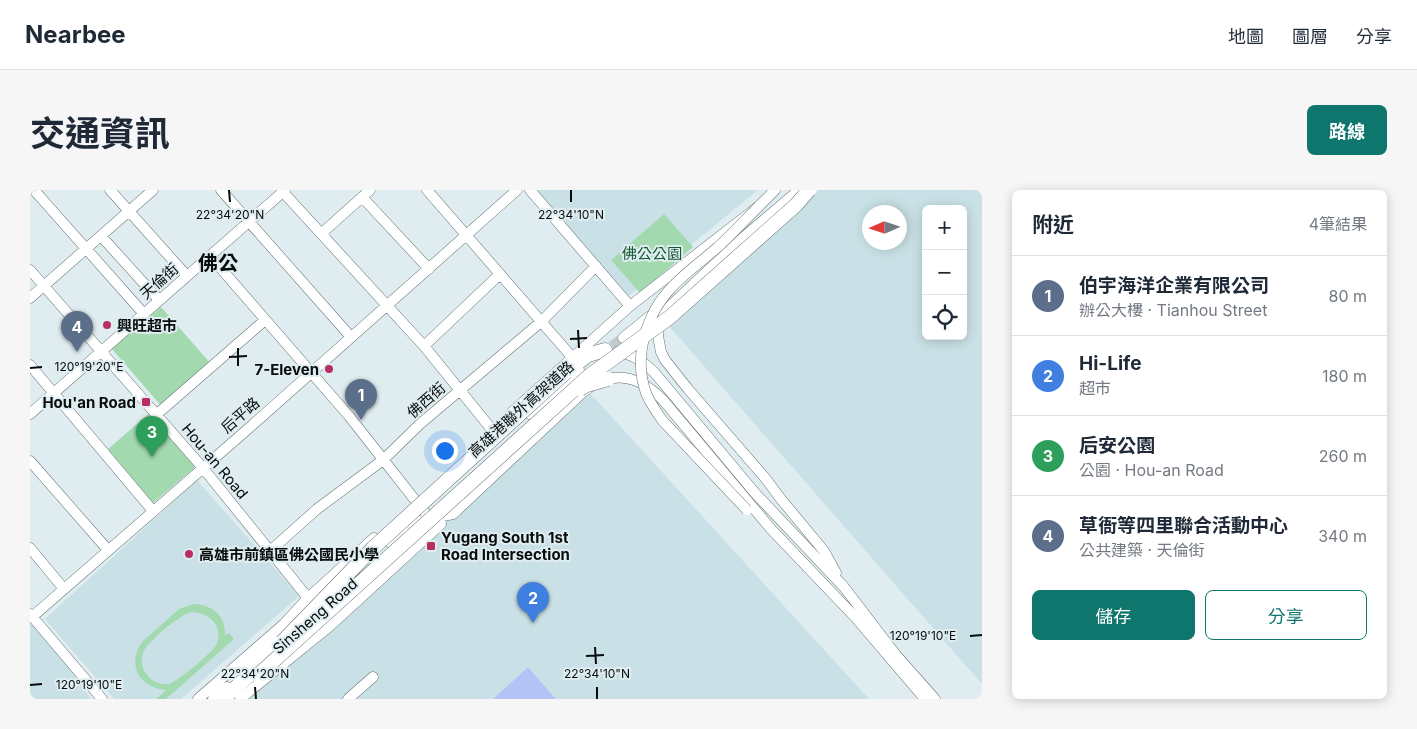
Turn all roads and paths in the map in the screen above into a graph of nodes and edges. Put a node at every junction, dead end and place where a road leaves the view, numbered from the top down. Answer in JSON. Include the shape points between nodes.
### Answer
{"nodes":[{"id":1,"x":34,"y":190,"type":"edge"},
{"id":2,"x":110,"y":190,"type":"edge"},
{"id":3,"x":153,"y":190,"type":"edge"},
{"id":4,"x":221,"y":190,"type":"edge"},
{"id":5,"x":370,"y":190,"type":"edge"},
{"id":6,"x":426,"y":190,"type":"edge"},
{"id":7,"x":517,"y":190,"type":"edge"},
{"id":8,"x":530,"y":190,"type":"edge"},
{"id":9,"x":800,"y":190,"type":"edge"},
{"id":10,"x":809,"y":190,"type":"edge"},
{"id":11,"x":284,"y":191,"type":"edge"},
{"id":12,"x":773,"y":191,"type":"edge"},
{"id":13,"x":362,"y":197,"type":"junction"},
{"id":14,"x":784,"y":203,"type":"junction"},
{"id":15,"x":758,"y":206,"type":"junction"},
{"id":16,"x":129,"y":211,"type":"junction"},
{"id":17,"x":249,"y":222,"type":"junction"},
{"id":18,"x":322,"y":233,"type":"junction"},
{"id":19,"x":101,"y":236,"type":"junction"},
{"id":20,"x":466,"y":236,"type":"junction"},
{"id":21,"x":735,"y":245,"type":"junction"},
{"id":22,"x":86,"y":249,"type":"junction"},
{"id":23,"x":210,"y":256,"type":"junction"},
{"id":24,"x":596,"y":266,"type":"junction"},
{"id":25,"x":429,"y":269,"type":"junction"},
{"id":26,"x":30,"y":270,"type":"edge"},
{"id":27,"x":499,"y":275,"type":"junction"},
{"id":28,"x":187,"y":276,"type":"junction"},
{"id":29,"x":44,"y":286,"type":"junction"},
{"id":30,"x":30,"y":298,"type":"edge"},
{"id":31,"x":159,"y":300,"type":"junction"},
{"id":32,"x":388,"y":305,"type":"junction"},
{"id":33,"x":630,"y":306,"type":"junction"},
{"id":34,"x":144,"y":314,"type":"junction"},
{"id":35,"x":265,"y":320,"type":"junction"},
{"id":36,"x":542,"y":321,"type":"junction"},
{"id":37,"x":351,"y":337,"type":"junction"},
{"id":38,"x":623,"y":338,"type":"tunnel mouth"},
{"id":39,"x":424,"y":346,"type":"junction"},
{"id":40,"x":605,"y":350,"type":"junction"},
{"id":41,"x":101,"y":352,"type":"junction"},
{"id":42,"x":572,"y":357,"type":"junction"},
{"id":43,"x":30,"y":365,"type":"edge"},
{"id":44,"x":572,"y":371,"type":"junction"},
{"id":45,"x":311,"y":373,"type":"junction"},
{"id":46,"x":608,"y":379,"type":"junction"},
{"id":47,"x":460,"y":391,"type":"junction"},
{"id":48,"x":54,"y":393,"type":"junction"},
{"id":49,"x":30,"y":414,"type":"edge"},
{"id":50,"x":156,"y":414,"type":"junction"},
{"id":51,"x":493,"y":430,"type":"junction"},
{"id":52,"x":383,"y":460,"type":"junction"},
{"id":53,"x":30,"y":461,"type":"edge"},
{"id":54,"x":202,"y":468,"type":"junction"},
{"id":55,"x":415,"y":501,"type":"junction"},
{"id":56,"x":423,"y":510,"type":"junction"},
{"id":57,"x":153,"y":511,"type":"junction"},
{"id":58,"x":452,"y":514,"type":"junction"},
{"id":59,"x":429,"y":518,"type":"junction"},
{"id":60,"x":412,"y":522,"type":"junction"},
{"id":61,"x":437,"y":528,"type":"junction"},
{"id":62,"x":771,"y":529,"type":"junction"},
{"id":63,"x":30,"y":548,"type":"edge"},
{"id":64,"x":108,"y":550,"type":"junction"},
{"id":65,"x":270,"y":551,"type":"junction"},
{"id":66,"x":844,"y":587,"type":"junction"},
{"id":67,"x":64,"y":589,"type":"junction"},
{"id":68,"x":308,"y":598,"type":"junction"},
{"id":69,"x":316,"y":607,"type":"junction"},
{"id":70,"x":31,"y":615,"type":"edge"},
{"id":71,"x":256,"y":673,"type":"junction"},
{"id":72,"x":373,"y":676,"type":"dead end"},
{"id":73,"x":102,"y":699,"type":"edge"},
{"id":74,"x":192,"y":699,"type":"edge"},
{"id":75,"x":198,"y":699,"type":"edge"},
{"id":76,"x":214,"y":699,"type":"edge"},
{"id":77,"x":222,"y":699,"type":"edge"},
{"id":78,"x":231,"y":699,"type":"edge"},
{"id":79,"x":240,"y":699,"type":"edge"},
{"id":80,"x":348,"y":699,"type":"edge"},
{"id":81,"x":925,"y":699,"type":"edge"},
{"id":82,"x":936,"y":699,"type":"edge"}],
"edges":[{"from":1,"to":22,"type":"street"},
{"from":2,"to":16,"type":"street"},
{"from":3,"to":16,"type":"street"},
{"from":4,"to":17,"type":"street"},
{"from":5,"to":13,"type":"street"},
{"from":6,"to":20,"type":"street"},
{"from":7,"to":20,"type":"street","name":"后平路"},
{"from":8,"to":24,"type":"street"},
{"from":9,"to":14,"type":"street"},
{"from":9,"to":71,"type":"highway","name":"高雄港聯外高架道路","bridge":true,"via":[[666,312],[585,373]]},
{"from":10,"to":71,"type":"highway","name":"高雄港聯外高架道路","bridge":true,"via":[[670,317],[588,376]]},
{"from":11,"to":17,"type":"street","name":"天倫街"},
{"from":11,"to":18,"type":"street"},
{"from":12,"to":14,"type":"street"},
{"from":12,"to":15,"type":"street","name":"Sinsheng Road"},
{"from":13,"to":18,"type":"street"},
{"from":13,"to":25,"type":"street"},
{"from":14,"to":21,"type":"street"},
{"from":15,"to":33,"type":"street","name":"Sinsheng Road"},
{"from":15,"to":62,"type":"street","bridge":true,"via":[[661,300],[644,337],[641,364],[646,394],[658,413],[747,510]]},
{"from":16,"to":19,"type":"street"},
{"from":16,"to":28,"type":"street"},
{"from":17,"to":23,"type":"street","name":"天倫街"},
{"from":17,"to":37,"type":"street"},
{"from":18,"to":32,"type":"street"},
{"from":19,"to":22,"type":"street"},
{"from":19,"to":31,"type":"street"},
{"from":20,"to":25,"type":"street","name":"后平路"},
{"from":20,"to":27,"type":"street"},
{"from":21,"to":38,"type":"street"},
{"from":21,"to":66,"type":"street","via":[[664,312],[658,328],[661,352],[688,389],[766,478],[824,551]]},
{"from":22,"to":29,"type":"street"},
{"from":22,"to":34,"type":"street"},
{"from":23,"to":28,"type":"street","name":"天倫街"},
{"from":23,"to":35,"type":"street"},
{"from":24,"to":33,"type":"street"},
{"from":24,"to":36,"type":"street","name":"佛西街"},
{"from":25,"to":32,"type":"street","name":"后平路"},
{"from":26,"to":29,"type":"street","name":"Hou-an Road"},
{"from":27,"to":36,"type":"street"},
{"from":27,"to":39,"type":"street"},
{"from":28,"to":31,"type":"street","name":"天倫街"},
{"from":29,"to":30,"type":"street"},
{"from":29,"to":41,"type":"street","name":"Hou-an Road"},
{"from":31,"to":34,"type":"street","name":"天倫街"},
{"from":32,"to":37,"type":"street","name":"后平路"},
{"from":32,"to":39,"type":"street"},
{"from":33,"to":42,"type":"street","name":"Sinsheng Road"},
{"from":34,"to":41,"type":"street","name":"天倫街"},
{"from":35,"to":45,"type":"street"},
{"from":35,"to":50,"type":"street"},
{"from":36,"to":42,"type":"street"},
{"from":36,"to":47,"type":"street","name":"佛西街"},
{"from":37,"to":45,"type":"street","name":"后平路"},
{"from":39,"to":47,"type":"street"},
{"from":40,"to":42,"type":"street"},
{"from":40,"to":44,"type":"highway","via":[[588,355]]},
{"from":40,"to":66,"type":"street","via":[[626,353],[654,372],[755,493]]},
{"from":41,"to":48,"type":"street","name":"天倫街"},
{"from":41,"to":50,"type":"street","name":"Hou-an Road"},
{"from":42,"to":51,"type":"street","name":"Sinsheng Road"},
{"from":43,"to":48,"type":"street"},
{"from":44,"to":56,"type":"street","name":"Sinsheng Road"},
{"from":44,"to":71,"type":"highway","bridge":true,"via":[[373,548]]},
{"from":45,"to":52,"type":"street"},
{"from":45,"to":54,"type":"street","name":"后平路"},
{"from":46,"to":58,"type":"street","name":"Sinsheng Road","via":[[583,392]]},
{"from":46,"to":62,"type":"street","via":[[638,380],[664,400]]},
{"from":46,"to":71,"type":"highway","bridge":true,"via":[[581,389],[326,622]]},
{"from":47,"to":51,"type":"street"},
{"from":47,"to":52,"type":"street","name":"佛西街"},
{"from":48,"to":49,"type":"street","name":"天倫街"},
{"from":48,"to":57,"type":"street"},
{"from":50,"to":54,"type":"street","name":"Hou-an Road"},
{"from":51,"to":55,"type":"street","name":"Sinsheng Road"},
{"from":52,"to":55,"type":"street"},
{"from":52,"to":65,"type":"street","name":"佛西街","via":[[317,509]]},
{"from":53,"to":64,"type":"street"},
{"from":54,"to":57,"type":"street","name":"后平路"},
{"from":54,"to":65,"type":"street","name":"Hou-an Road"},
{"from":55,"to":56,"type":"street"},
{"from":55,"to":68,"type":"street","name":"Sinsheng Road"},
{"from":56,"to":59,"type":"street"},
{"from":56,"to":60,"type":"street","name":"Sinsheng Road"},
{"from":57,"to":64,"type":"street","name":"后平路"},
{"from":58,"to":59,"type":"street","name":"Sinsheng Road"},
{"from":58,"to":61,"type":"street","name":"Sinsheng Road"},
{"from":59,"to":60,"type":"street","name":"Sinsheng Road"},
{"from":59,"to":61,"type":"street"},
{"from":60,"to":69,"type":"street","name":"Sinsheng Road"},
{"from":61,"to":79,"type":"street","name":"Sinsheng Road","via":[[331,625]]},
{"from":62,"to":81,"type":"street","via":[[855,617]]},
{"from":63,"to":67,"type":"street"},
{"from":64,"to":67,"type":"street","name":"后平路"},
{"from":65,"to":68,"type":"street","name":"Hou-an Road"},
{"from":66,"to":82,"type":"street","via":[[896,655]]},
{"from":67,"to":70,"type":"street","name":"后平路"},
{"from":68,"to":69,"type":"street","name":"Hou-an Road"},
{"from":68,"to":74,"type":"street","name":"Sinsheng Road"},
{"from":68,"to":75,"type":"street","name":"Sinsheng Road","via":[[284,624]]},
{"from":69,"to":76,"type":"street","name":"Sinsheng Road"},
{"from":70,"to":73,"type":"street"},
{"from":71,"to":77,"type":"highway","name":"高雄港聯外高架道路"},
{"from":71,"to":78,"type":"highway","name":"高雄港聯外高架道路"},
{"from":72,"to":80,"type":"street"}]}
